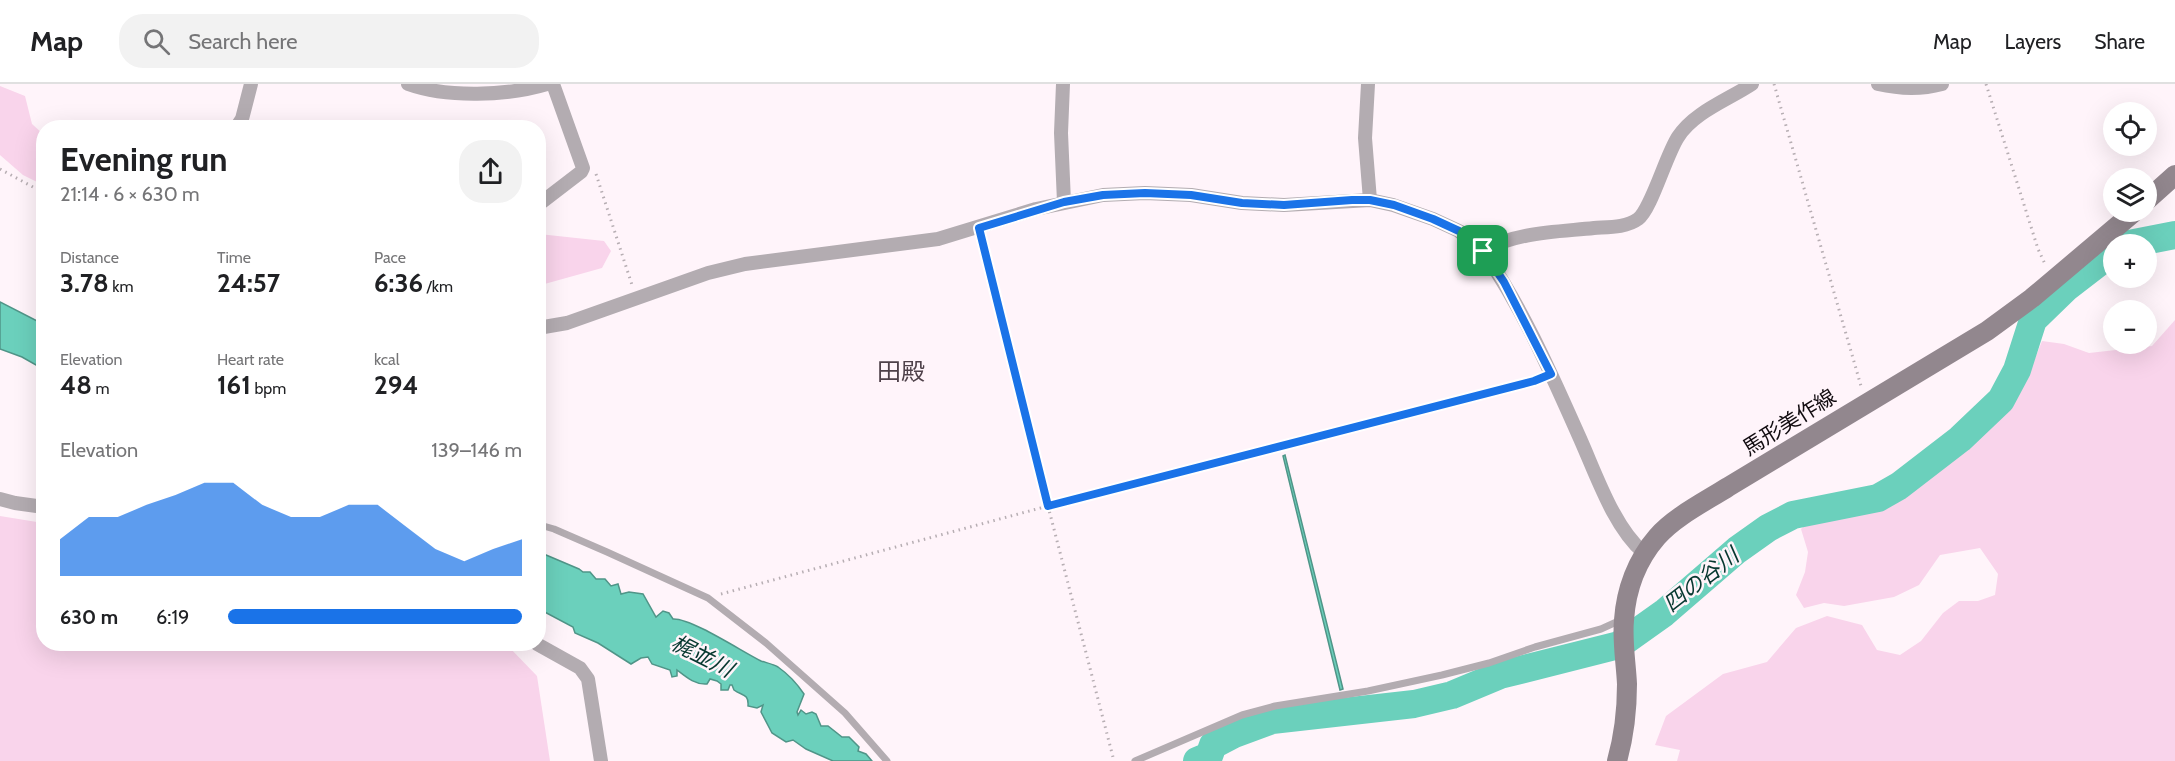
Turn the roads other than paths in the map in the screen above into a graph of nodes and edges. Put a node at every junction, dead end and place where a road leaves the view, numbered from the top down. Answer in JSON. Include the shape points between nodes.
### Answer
{"nodes":[{"id":1,"x":251,"y":84,"type":"edge"},
{"id":2,"x":408,"y":84,"type":"edge"},
{"id":3,"x":547,"y":84,"type":"edge"},
{"id":4,"x":553,"y":84,"type":"edge"},
{"id":5,"x":1063,"y":84,"type":"edge"},
{"id":6,"x":1368,"y":84,"type":"edge"},
{"id":7,"x":1752,"y":84,"type":"edge"},
{"id":8,"x":1878,"y":84,"type":"edge"},
{"id":9,"x":1942,"y":84,"type":"edge"},
{"id":10,"x":241,"y":120,"type":"edge"},
{"id":11,"x":2175,"y":175,"type":"edge"},
{"id":12,"x":2157,"y":191,"type":"edge"},
{"id":13,"x":546,"y":200,"type":"edge"},
{"id":14,"x":1370,"y":200,"type":"junction"},
{"id":15,"x":1064,"y":202,"type":"junction"},
{"id":16,"x":2122,"y":222,"type":"edge"},
{"id":17,"x":1483,"y":251,"type":"junction"},
{"id":18,"x":546,"y":327,"type":"edge"},
{"id":19,"x":0,"y":499,"type":"edge"},
{"id":20,"x":36,"y":506,"type":"edge"},
{"id":21,"x":546,"y":527,"type":"edge"},
{"id":22,"x":1644,"y":553,"type":"junction"},
{"id":23,"x":1624,"y":622,"type":"junction"},
{"id":24,"x":546,"y":649,"type":"edge"},
{"id":25,"x":601,"y":761,"type":"edge"},
{"id":26,"x":887,"y":761,"type":"edge"},
{"id":27,"x":1134,"y":761,"type":"edge"},
{"id":28,"x":1617,"y":761,"type":"edge"}],
"edges":[{"from":1,"to":10,"type":"street"},
{"from":2,"to":3,"type":"street","via":[[452,93],[512,91]]},
{"from":4,"to":13,"type":"street","via":[[583,168]]},
{"from":5,"to":15,"type":"street"},
{"from":6,"to":14,"type":"street","via":[[1365,138]]},
{"from":7,"to":17,"type":"street","via":[[1688,125],[1668,156],[1639,219],[1622,225],[1523,236],[1500,241]]},
{"from":8,"to":9,"type":"street","via":[[1902,89]]},
{"from":11,"to":12,"type":"main road"},
{"from":14,"to":15,"type":"street","via":[[1263,204],[1145,193]]},
{"from":14,"to":17,"type":"street","via":[[1433,219],[1459,231]]},
{"from":15,"to":18,"type":"street","via":[[938,239],[745,264]]},
{"from":16,"to":22,"type":"main road","name":"馬形美作線","via":[[1987,331],[1687,513],[1658,535]]},
{"from":17,"to":22,"type":"street","via":[[1504,282],[1551,374],[1614,512],[1633,544]]},
{"from":19,"to":20,"type":"street"},
{"from":21,"to":26,"type":"lane","via":[[708,598],[845,713]]},
{"from":22,"to":23,"type":"main road","name":"馬形美作線","via":[[1634,573]]},
{"from":23,"to":27,"type":"lane","via":[[1454,672],[1368,691],[1275,705]]},
{"from":23,"to":28,"type":"main road","name":"馬形美作線","via":[[1627,685]]},
{"from":24,"to":25,"type":"street","via":[[580,668],[588,680]]}]}
